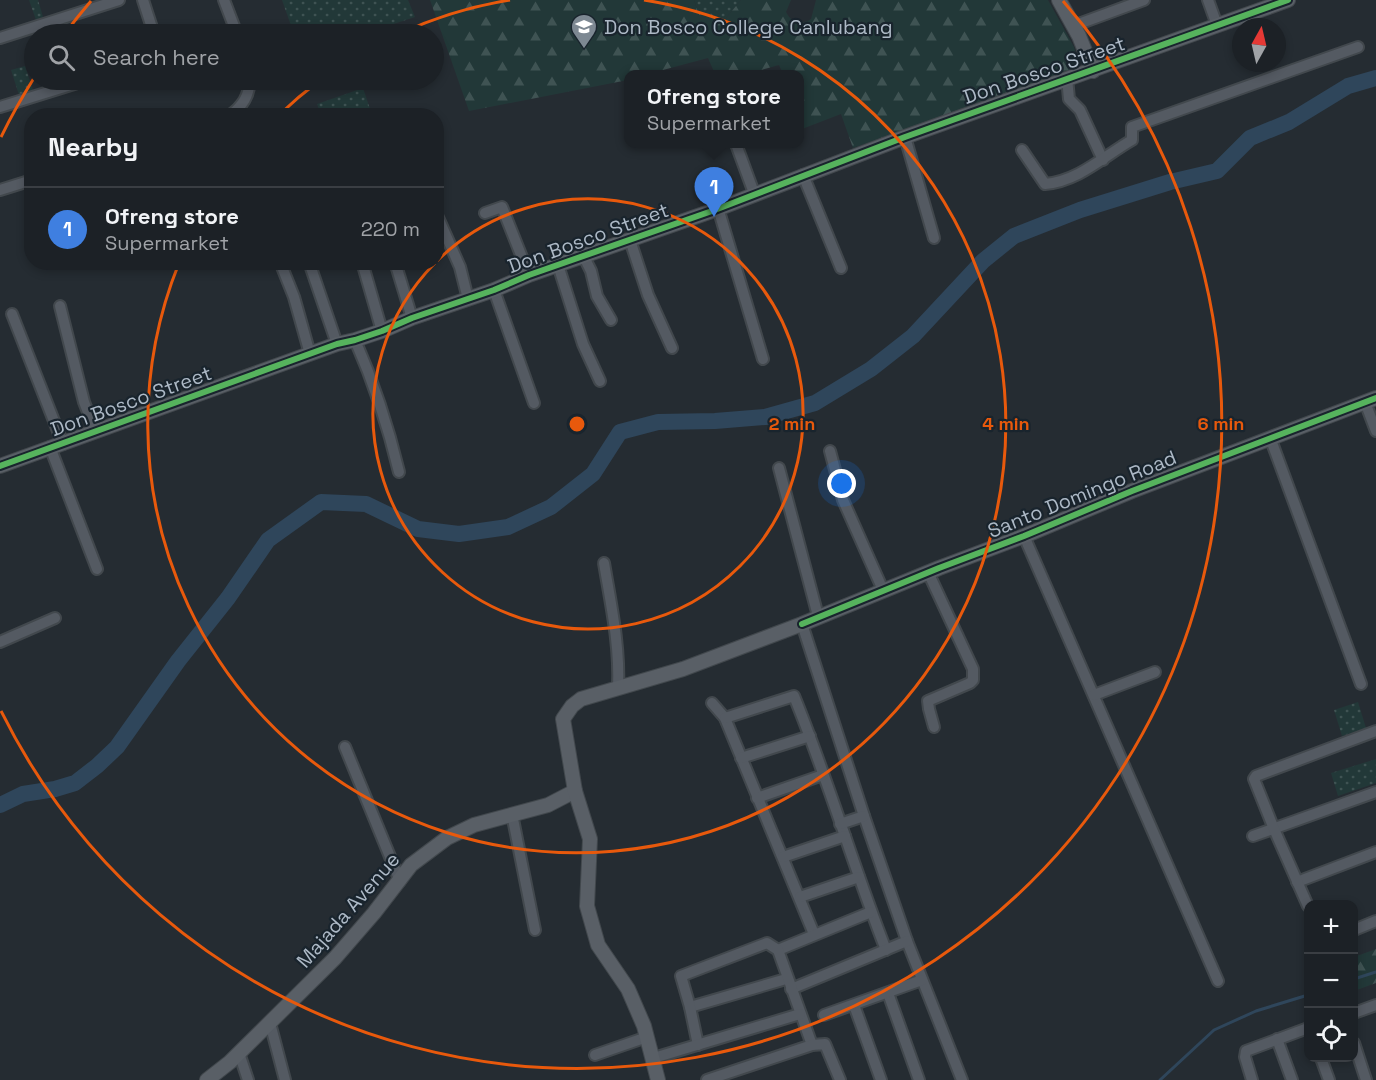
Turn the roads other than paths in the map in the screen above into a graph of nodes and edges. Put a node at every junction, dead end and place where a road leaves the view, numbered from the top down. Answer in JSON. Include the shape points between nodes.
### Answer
{"nodes":[{"id":1,"x":119,"y":0,"type":"edge"},
{"id":2,"x":143,"y":0,"type":"edge"},
{"id":3,"x":224,"y":0,"type":"edge"},
{"id":4,"x":1059,"y":0,"type":"edge"},
{"id":5,"x":1144,"y":0,"type":"edge"},
{"id":6,"x":1208,"y":0,"type":"edge"},
{"id":7,"x":1288,"y":0,"type":"edge"},
{"id":8,"x":44,"y":24,"type":"edge"},
{"id":9,"x":151,"y":24,"type":"edge"},
{"id":10,"x":231,"y":24,"type":"edge"},
{"id":11,"x":1073,"y":26,"type":"junction"},
{"id":12,"x":1217,"y":26,"type":"junction"},
{"id":13,"x":24,"y":30,"type":"edge"},
{"id":14,"x":0,"y":38,"type":"edge"},
{"id":15,"x":1358,"y":47,"type":"dead end"},
{"id":16,"x":1093,"y":70,"type":"junction"},
{"id":17,"x":1067,"y":78,"type":"junction"},
{"id":18,"x":55,"y":90,"type":"edge"},
{"id":19,"x":248,"y":90,"type":"edge"},
{"id":20,"x":0,"y":107,"type":"edge"},
{"id":21,"x":239,"y":108,"type":"edge"},
{"id":22,"x":905,"y":137,"type":"junction"},
{"id":23,"x":737,"y":148,"type":"edge"},
{"id":24,"x":1022,"y":150,"type":"dead end"},
{"id":25,"x":1103,"y":160,"type":"junction"},
{"id":26,"x":803,"y":175,"type":"junction"},
{"id":27,"x":24,"y":182,"type":"edge"},
{"id":28,"x":0,"y":190,"type":"edge"},
{"id":29,"x":754,"y":193,"type":"junction"},
{"id":30,"x":718,"y":208,"type":"junction"},
{"id":31,"x":485,"y":213,"type":"dead end"},
{"id":32,"x":444,"y":231,"type":"edge"},
{"id":33,"x":934,"y":238,"type":"dead end"},
{"id":34,"x":630,"y":240,"type":"junction"},
{"id":35,"x":584,"y":257,"type":"junction"},
{"id":36,"x":558,"y":265,"type":"junction"},
{"id":37,"x":841,"y":268,"type":"dead end"},
{"id":38,"x":283,"y":270,"type":"edge"},
{"id":39,"x":312,"y":270,"type":"edge"},
{"id":40,"x":364,"y":270,"type":"edge"},
{"id":41,"x":397,"y":270,"type":"edge"},
{"id":42,"x":529,"y":275,"type":"junction"},
{"id":43,"x":494,"y":290,"type":"junction"},
{"id":44,"x":468,"y":298,"type":"junction"},
{"id":45,"x":60,"y":306,"type":"dead end"},
{"id":46,"x":12,"y":314,"type":"dead end"},
{"id":47,"x":412,"y":318,"type":"junction"},
{"id":48,"x":611,"y":320,"type":"dead end"},
{"id":49,"x":382,"y":331,"type":"junction"},
{"id":50,"x":355,"y":340,"type":"junction"},
{"id":51,"x":337,"y":344,"type":"junction"},
{"id":52,"x":672,"y":348,"type":"dead end"},
{"id":53,"x":310,"y":354,"type":"junction"},
{"id":54,"x":763,"y":358,"type":"dead end"},
{"id":55,"x":600,"y":381,"type":"dead end"},
{"id":56,"x":1371,"y":400,"type":"edge"},
{"id":57,"x":534,"y":403,"type":"dead end"},
{"id":58,"x":95,"y":430,"type":"junction"},
{"id":59,"x":1376,"y":431,"type":"edge"},
{"id":60,"x":1271,"y":440,"type":"junction"},
{"id":61,"x":56,"y":445,"type":"junction"},
{"id":62,"x":830,"y":451,"type":"dead end"},
{"id":63,"x":0,"y":466,"type":"edge"},
{"id":64,"x":779,"y":468,"type":"dead end"},
{"id":65,"x":399,"y":472,"type":"dead end"},
{"id":66,"x":1024,"y":536,"type":"junction"},
{"id":67,"x":604,"y":563,"type":"dead end"},
{"id":68,"x":97,"y":569,"type":"dead end"},
{"id":69,"x":928,"y":572,"type":"junction"},
{"id":70,"x":883,"y":590,"type":"junction"},
{"id":71,"x":818,"y":616,"type":"junction"},
{"id":72,"x":55,"y":618,"type":"dead end"},
{"id":73,"x":802,"y":624,"type":"junction"},
{"id":74,"x":0,"y":642,"type":"edge"},
{"id":75,"x":1155,"y":672,"type":"dead end"},
{"id":76,"x":1361,"y":684,"type":"dead end"},
{"id":77,"x":618,"y":688,"type":"junction"},
{"id":78,"x":1094,"y":695,"type":"junction"},
{"id":79,"x":712,"y":703,"type":"dead end"},
{"id":80,"x":726,"y":718,"type":"junction"},
{"id":81,"x":934,"y":727,"type":"dead end"},
{"id":82,"x":1376,"y":731,"type":"edge"},
{"id":83,"x":810,"y":736,"type":"junction"},
{"id":84,"x":345,"y":747,"type":"dead end"},
{"id":85,"x":741,"y":758,"type":"junction"},
{"id":86,"x":823,"y":775,"type":"junction"},
{"id":87,"x":575,"y":791,"type":"junction"},
{"id":88,"x":1376,"y":792,"type":"edge"},
{"id":89,"x":757,"y":798,"type":"junction"},
{"id":90,"x":512,"y":814,"type":"junction"},
{"id":91,"x":864,"y":816,"type":"junction"},
{"id":92,"x":840,"y":824,"type":"junction"},
{"id":93,"x":1274,"y":829,"type":"junction"},
{"id":94,"x":846,"y":836,"type":"junction"},
{"id":95,"x":1253,"y":836,"type":"dead end"},
{"id":96,"x":1376,"y":852,"type":"edge"},
{"id":97,"x":783,"y":857,"type":"junction"},
{"id":98,"x":859,"y":877,"type":"junction"},
{"id":99,"x":400,"y":880,"type":"junction"},
{"id":100,"x":1297,"y":882,"type":"junction"},
{"id":101,"x":800,"y":897,"type":"junction"},
{"id":102,"x":1305,"y":900,"type":"edge"},
{"id":103,"x":872,"y":912,"type":"junction"},
{"id":104,"x":1376,"y":921,"type":"edge"},
{"id":105,"x":1358,"y":928,"type":"edge"},
{"id":106,"x":535,"y":930,"type":"dead end"},
{"id":107,"x":814,"y":934,"type":"junction"},
{"id":108,"x":907,"y":941,"type":"junction"},
{"id":109,"x":778,"y":950,"type":"junction"},
{"id":110,"x":886,"y":950,"type":"junction"},
{"id":111,"x":922,"y":980,"type":"junction"},
{"id":112,"x":1218,"y":981,"type":"dead end"},
{"id":113,"x":789,"y":984,"type":"junction"},
{"id":114,"x":888,"y":993,"type":"junction"},
{"id":115,"x":854,"y":1005,"type":"junction"},
{"id":116,"x":1376,"y":1005,"type":"edge"},
{"id":117,"x":690,"y":1007,"type":"junction"},
{"id":118,"x":1358,"y":1010,"type":"edge"},
{"id":119,"x":800,"y":1014,"type":"junction"},
{"id":120,"x":824,"y":1015,"type":"dead end"},
{"id":121,"x":270,"y":1023,"type":"junction"},
{"id":122,"x":1304,"y":1030,"type":"edge"},
{"id":123,"x":647,"y":1036,"type":"junction"},
{"id":124,"x":1277,"y":1039,"type":"junction"},
{"id":125,"x":698,"y":1045,"type":"junction"},
{"id":126,"x":812,"y":1046,"type":"junction"},
{"id":127,"x":239,"y":1053,"type":"junction"},
{"id":128,"x":595,"y":1055,"type":"dead end"},
{"id":129,"x":1358,"y":1057,"type":"edge"},
{"id":130,"x":657,"y":1058,"type":"dead end"},
{"id":131,"x":1322,"y":1062,"type":"edge"},
{"id":132,"x":837,"y":1079,"type":"edge"},
{"id":133,"x":207,"y":1080,"type":"edge"},
{"id":134,"x":248,"y":1080,"type":"edge"},
{"id":135,"x":285,"y":1080,"type":"edge"},
{"id":136,"x":658,"y":1080,"type":"edge"},
{"id":137,"x":707,"y":1080,"type":"edge"},
{"id":138,"x":881,"y":1080,"type":"edge"},
{"id":139,"x":919,"y":1080,"type":"edge"},
{"id":140,"x":962,"y":1080,"type":"edge"},
{"id":141,"x":1252,"y":1080,"type":"edge"},
{"id":142,"x":1292,"y":1080,"type":"edge"},
{"id":143,"x":1329,"y":1080,"type":"edge"},
{"id":144,"x":1366,"y":1080,"type":"edge"}],
"edges":[{"from":1,"to":8,"type":"street"},
{"from":2,"to":9,"type":"street"},
{"from":3,"to":10,"type":"street"},
{"from":4,"to":11,"type":"street"},
{"from":5,"to":11,"type":"street"},
{"from":6,"to":12,"type":"street"},
{"from":7,"to":12,"type":"street","name":"Don Bosco Street"},
{"from":11,"to":16,"type":"street"},
{"from":12,"to":16,"type":"street","name":"Don Bosco Street"},
{"from":13,"to":14,"type":"street"},
{"from":15,"to":25,"type":"street","via":[[1132,127],[1132,140]]},
{"from":16,"to":17,"type":"street","name":"Don Bosco Street"},
{"from":17,"to":22,"type":"street","name":"Don Bosco Street"},
{"from":17,"to":25,"type":"street","via":[[1069,99],[1080,110]]},
{"from":18,"to":20,"type":"street"},
{"from":19,"to":21,"type":"street"},
{"from":22,"to":26,"type":"street","name":"Don Bosco Street"},
{"from":22,"to":33,"type":"street"},
{"from":23,"to":29,"type":"street"},
{"from":24,"to":25,"type":"street","via":[[1045,184],[1060,183]]},
{"from":26,"to":29,"type":"street","name":"Don Bosco Street"},
{"from":26,"to":37,"type":"street"},
{"from":27,"to":28,"type":"street"},
{"from":29,"to":30,"type":"street","name":"Don Bosco Street"},
{"from":30,"to":34,"type":"street","name":"Don Bosco Street"},
{"from":30,"to":54,"type":"street"},
{"from":31,"to":42,"type":"street","via":[[502,207]]},
{"from":32,"to":44,"type":"street"},
{"from":34,"to":35,"type":"street","name":"Don Bosco Street"},
{"from":34,"to":52,"type":"street","via":[[648,295]]},
{"from":35,"to":36,"type":"street","name":"Don Bosco Street"},
{"from":35,"to":48,"type":"street","via":[[597,296]]},
{"from":36,"to":42,"type":"street","name":"Don Bosco Street"},
{"from":36,"to":55,"type":"street"},
{"from":38,"to":53,"type":"street"},
{"from":39,"to":51,"type":"street"},
{"from":40,"to":49,"type":"street"},
{"from":41,"to":47,"type":"street"},
{"from":42,"to":43,"type":"street","name":"Don Bosco Street"},
{"from":43,"to":44,"type":"street","name":"Don Bosco Street"},
{"from":43,"to":57,"type":"street"},
{"from":44,"to":47,"type":"street","name":"Don Bosco Street"},
{"from":45,"to":58,"type":"street"},
{"from":46,"to":61,"type":"street"},
{"from":47,"to":49,"type":"street","name":"Don Bosco Street"},
{"from":49,"to":50,"type":"street","name":"Don Bosco Street"},
{"from":50,"to":51,"type":"street","name":"Don Bosco Street"},
{"from":50,"to":65,"type":"street","via":[[375,386]]},
{"from":51,"to":53,"type":"street","name":"Don Bosco Street"},
{"from":53,"to":58,"type":"street","name":"Don Bosco Street"},
{"from":56,"to":59,"type":"street"},
{"from":56,"to":60,"type":"street","name":"Santo Domingo Road"},
{"from":58,"to":61,"type":"street","name":"Don Bosco Street"},
{"from":60,"to":66,"type":"street","name":"Santo Domingo Road"},
{"from":60,"to":76,"type":"street"},
{"from":61,"to":63,"type":"street","name":"Don Bosco Street"},
{"from":61,"to":68,"type":"street"},
{"from":62,"to":70,"type":"street","via":[[843,500]]},
{"from":64,"to":71,"type":"street"},
{"from":66,"to":69,"type":"street","name":"Santo Domingo Road"},
{"from":66,"to":78,"type":"street"},
{"from":67,"to":77,"type":"street","via":[[617,635]]},
{"from":69,"to":70,"type":"street","name":"Santo Domingo Road"},
{"from":69,"to":81,"type":"street","via":[[974,675],[970,683],[928,700]]},
{"from":70,"to":71,"type":"street","name":"Santo Domingo Road"},
{"from":71,"to":73,"type":"street","name":"Santo Domingo Road"},
{"from":72,"to":74,"type":"street"},
{"from":73,"to":77,"type":"street","name":"Santo Domingo Road","via":[[683,669]]},
{"from":73,"to":91,"type":"street"},
{"from":75,"to":78,"type":"street"},
{"from":77,"to":87,"type":"street","name":"Santo Domingo Road","via":[[581,699],[563,719]]},
{"from":78,"to":112,"type":"street"},
{"from":79,"to":80,"type":"street"},
{"from":80,"to":83,"type":"street","via":[[794,696]]},
{"from":80,"to":85,"type":"street"},
{"from":82,"to":93,"type":"street","via":[[1256,776],[1254,782]]},
{"from":83,"to":85,"type":"street"},
{"from":83,"to":86,"type":"street"},
{"from":84,"to":99,"type":"street"},
{"from":85,"to":89,"type":"street"},
{"from":86,"to":89,"type":"street"},
{"from":86,"to":92,"type":"street"},
{"from":87,"to":90,"type":"street","name":"Majada Avenue","via":[[548,805]]},
{"from":87,"to":123,"type":"street","via":[[590,839],[587,906],[598,945],[628,988]]},
{"from":88,"to":93,"type":"street"},
{"from":89,"to":97,"type":"street"},
{"from":90,"to":99,"type":"street","name":"Majada Avenue","via":[[447,838],[411,865]]},
{"from":90,"to":106,"type":"street"},
{"from":91,"to":92,"type":"street"},
{"from":91,"to":108,"type":"street"},
{"from":92,"to":94,"type":"street"},
{"from":93,"to":95,"type":"street"},
{"from":93,"to":100,"type":"street"},
{"from":94,"to":97,"type":"street"},
{"from":94,"to":98,"type":"street"},
{"from":96,"to":100,"type":"street"},
{"from":97,"to":101,"type":"street"},
{"from":98,"to":101,"type":"street"},
{"from":98,"to":103,"type":"street"},
{"from":99,"to":121,"type":"street","name":"Majada Avenue","via":[[335,958]]},
{"from":100,"to":102,"type":"street"},
{"from":101,"to":107,"type":"street"},
{"from":103,"to":107,"type":"street"},
{"from":103,"to":110,"type":"street"},
{"from":104,"to":105,"type":"street"},
{"from":107,"to":109,"type":"street"},
{"from":108,"to":110,"type":"street"},
{"from":108,"to":111,"type":"street"},
{"from":109,"to":113,"type":"street"},
{"from":109,"to":117,"type":"street","via":[[767,943],[681,976]]},
{"from":110,"to":113,"type":"street"},
{"from":111,"to":114,"type":"street"},
{"from":111,"to":140,"type":"street"},
{"from":113,"to":117,"type":"street"},
{"from":113,"to":119,"type":"street"},
{"from":114,"to":115,"type":"street"},
{"from":114,"to":139,"type":"street"},
{"from":115,"to":120,"type":"street"},
{"from":115,"to":138,"type":"street"},
{"from":116,"to":118,"type":"street"},
{"from":117,"to":125,"type":"street"},
{"from":119,"to":125,"type":"street"},
{"from":119,"to":126,"type":"street"},
{"from":121,"to":127,"type":"street","name":"Majada Avenue"},
{"from":121,"to":135,"type":"street"},
{"from":122,"to":124,"type":"street"},
{"from":123,"to":128,"type":"street"},
{"from":123,"to":136,"type":"street"},
{"from":124,"to":141,"type":"street","via":[[1246,1051]]},
{"from":124,"to":142,"type":"street"},
{"from":125,"to":130,"type":"street"},
{"from":126,"to":132,"type":"street","via":[[825,1044]]},
{"from":126,"to":137,"type":"street"},
{"from":127,"to":133,"type":"street","name":"Majada Avenue"},
{"from":127,"to":134,"type":"street"},
{"from":129,"to":144,"type":"street"},
{"from":131,"to":143,"type":"street"}]}
